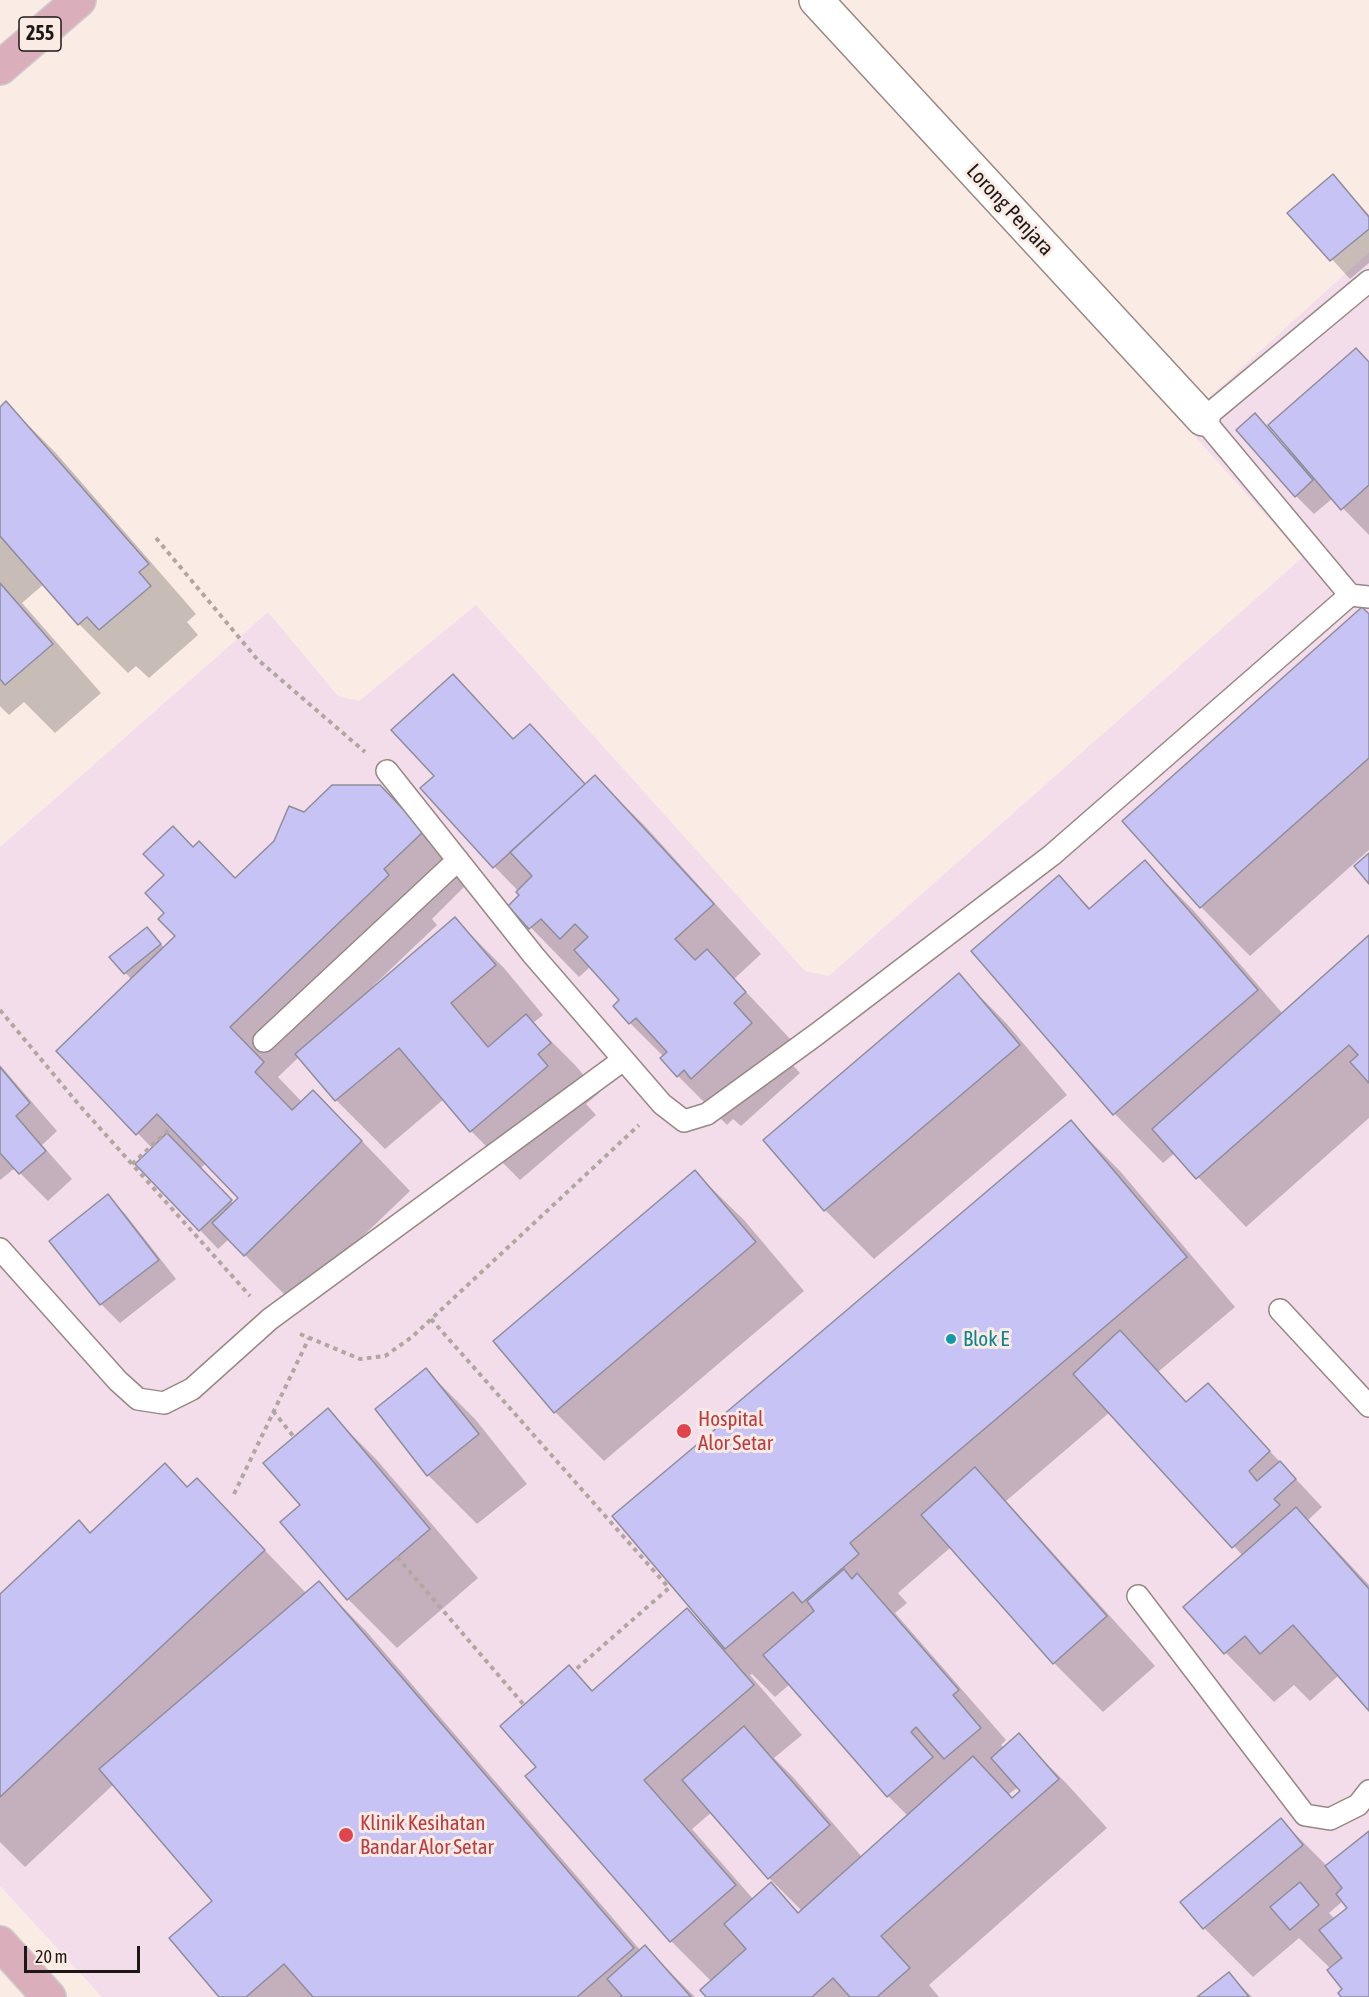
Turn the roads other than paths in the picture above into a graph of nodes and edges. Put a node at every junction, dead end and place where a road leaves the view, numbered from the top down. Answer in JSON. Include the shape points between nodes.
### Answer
{"nodes":[{"id":1,"x":79,"y":0,"type":"edge"},
{"id":2,"x":816,"y":0,"type":"edge"},
{"id":3,"x":0,"y":68,"type":"edge"},
{"id":4,"x":1369,"y":281,"type":"edge"},
{"id":5,"x":1203,"y":419,"type":"junction"},
{"id":6,"x":1360,"y":596,"type":"edge"},
{"id":7,"x":387,"y":771,"type":"road end"},
{"id":8,"x":458,"y":860,"type":"junction"},
{"id":9,"x":264,"y":1041,"type":"dead end"},
{"id":10,"x":623,"y":1059,"type":"junction"},
{"id":11,"x":0,"y":1249,"type":"edge"},
{"id":12,"x":1280,"y":1310,"type":"dead end"},
{"id":13,"x":1369,"y":1406,"type":"edge"},
{"id":14,"x":1138,"y":1596,"type":"dead end"},
{"id":15,"x":1369,"y":1791,"type":"edge"},
{"id":16,"x":0,"y":1943,"type":"edge"},
{"id":17,"x":49,"y":1997,"type":"edge"}],
"edges":[{"from":1,"to":3,"type":"main road","number":"255"},
{"from":2,"to":5,"type":"street","name":"Lorong Penjara"},
{"from":4,"to":5,"type":"lane"},
{"from":5,"to":6,"type":"lane"},
{"from":6,"to":10,"type":"lane","via":[[1052,855],[707,1114],[684,1121],[662,1104]]},
{"from":7,"to":8,"type":"lane"},
{"from":8,"to":9,"type":"lane"},
{"from":8,"to":10,"type":"lane"},
{"from":10,"to":11,"type":"lane","via":[[270,1319],[192,1389],[164,1404],[138,1399],[118,1381]]},
{"from":12,"to":13,"type":"lane"},
{"from":14,"to":15,"type":"lane","via":[[1305,1815],[1330,1819],[1358,1805]]},
{"from":16,"to":17,"type":"main road"}]}
